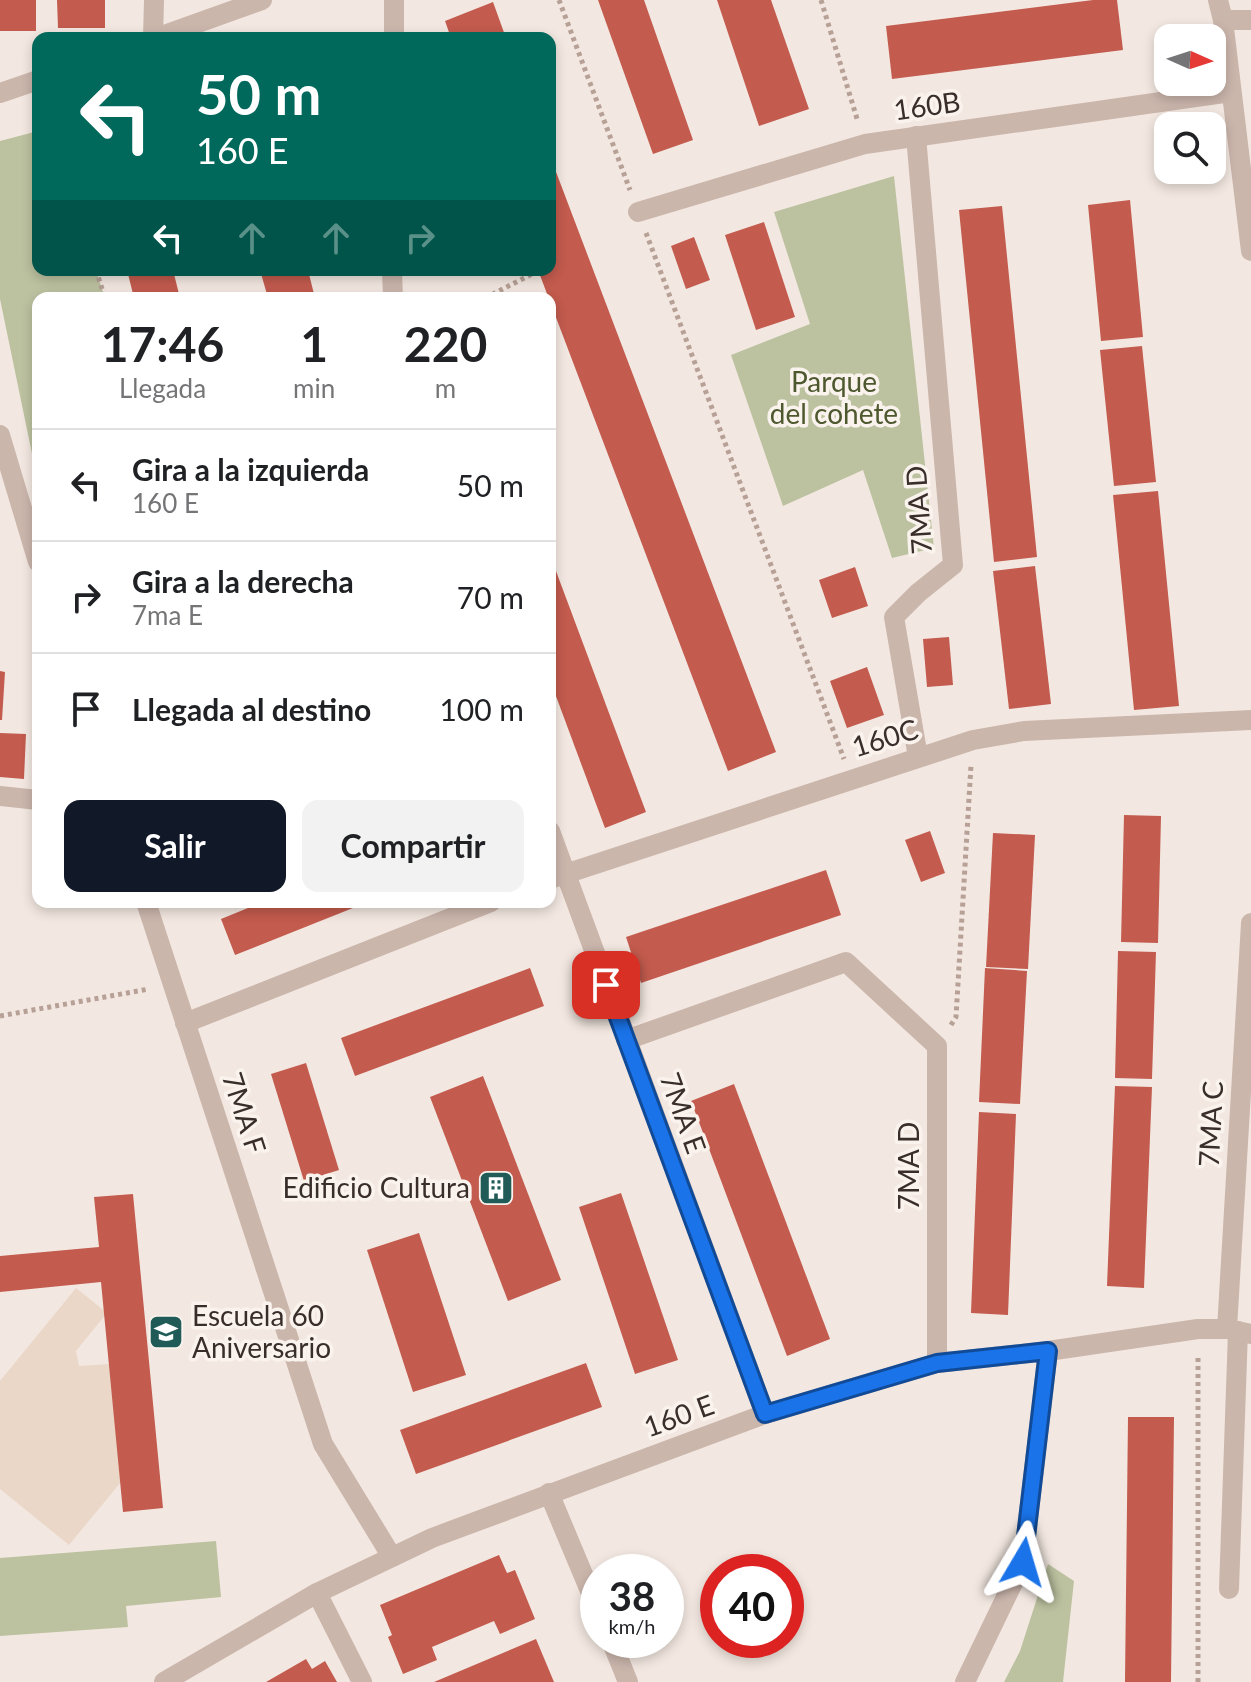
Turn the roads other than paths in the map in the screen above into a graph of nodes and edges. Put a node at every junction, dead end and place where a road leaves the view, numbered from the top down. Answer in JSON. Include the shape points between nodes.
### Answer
{"nodes":[{"id":1,"x":154,"y":0,"type":"edge"},
{"id":2,"x":262,"y":0,"type":"edge"},
{"id":3,"x":394,"y":0,"type":"edge"},
{"id":4,"x":1220,"y":10,"type":"edge"},
{"id":5,"x":1251,"y":20,"type":"edge"},
{"id":6,"x":154,"y":32,"type":"edge"},
{"id":7,"x":171,"y":32,"type":"edge"},
{"id":8,"x":394,"y":32,"type":"edge"},
{"id":9,"x":32,"y":82,"type":"edge"},
{"id":10,"x":1231,"y":92,"type":"junction"},
{"id":11,"x":0,"y":93,"type":"edge"},
{"id":12,"x":916,"y":136,"type":"junction"},
{"id":13,"x":638,"y":212,"type":"road end"},
{"id":14,"x":1251,"y":251,"type":"edge"},
{"id":15,"x":0,"y":435,"type":"edge"},
{"id":16,"x":32,"y":542,"type":"edge"},
{"id":17,"x":1251,"y":720,"type":"edge"},
{"id":18,"x":918,"y":757,"type":"junction"},
{"id":19,"x":0,"y":796,"type":"edge"},
{"id":20,"x":32,"y":799,"type":"edge"},
{"id":21,"x":557,"y":876,"type":"edge"},
{"id":22,"x":148,"y":908,"type":"edge"},
{"id":23,"x":476,"y":908,"type":"edge"},
{"id":24,"x":1251,"y":923,"type":"edge"},
{"id":25,"x":185,"y":1023,"type":"junction"},
{"id":26,"x":626,"y":1040,"type":"junction"},
{"id":27,"x":1248,"y":1042,"type":"edge"},
{"id":28,"x":1239,"y":1331,"type":"edge"},
{"id":29,"x":1048,"y":1351,"type":"junction"},
{"id":30,"x":937,"y":1363,"type":"junction"},
{"id":31,"x":765,"y":1414,"type":"junction"},
{"id":32,"x":549,"y":1493,"type":"junction"},
{"id":33,"x":392,"y":1557,"type":"junction"},
{"id":34,"x":580,"y":1567,"type":"edge"},
{"id":35,"x":1229,"y":1589,"type":"dead end"},
{"id":36,"x":317,"y":1593,"type":"junction"},
{"id":37,"x":618,"y":1658,"type":"edge"},
{"id":38,"x":164,"y":1682,"type":"edge"},
{"id":39,"x":362,"y":1682,"type":"edge"},
{"id":40,"x":628,"y":1682,"type":"edge"},
{"id":41,"x":965,"y":1682,"type":"edge"}],
"edges":[{"from":1,"to":6,"type":"street"},
{"from":2,"to":7,"type":"street"},
{"from":3,"to":8,"type":"street"},
{"from":4,"to":5,"type":"street"},
{"from":4,"to":10,"type":"street"},
{"from":9,"to":11,"type":"street"},
{"from":10,"to":12,"type":"street","name":"160B"},
{"from":10,"to":14,"type":"street"},
{"from":12,"to":13,"type":"street","name":"160B","via":[[865,144]]},
{"from":12,"to":18,"type":"street","name":"7MA D","via":[[953,565],[894,617]]},
{"from":15,"to":16,"type":"street"},
{"from":17,"to":18,"type":"street","name":"160C","via":[[1024,731]]},
{"from":18,"to":21,"type":"street","name":"160C"},
{"from":19,"to":20,"type":"street"},
{"from":21,"to":26,"type":"street","name":"7MA E"},
{"from":22,"to":25,"type":"street","name":"7MA F"},
{"from":23,"to":25,"type":"street"},
{"from":24,"to":27,"type":"street","name":"7MA C"},
{"from":25,"to":33,"type":"street","name":"7MA F","via":[[323,1444]]},
{"from":26,"to":30,"type":"street","name":"7MA D","via":[[846,962],[937,1046]]},
{"from":26,"to":31,"type":"street","name":"7MA E"},
{"from":27,"to":28,"type":"street","name":"7MA C"},
{"from":28,"to":29,"type":"street","name":"160 E","via":[[1198,1329]]},
{"from":28,"to":35,"type":"street","name":"7MA C"},
{"from":29,"to":30,"type":"street","name":"160 E"},
{"from":29,"to":41,"type":"street","via":[[1023,1562]]},
{"from":30,"to":31,"type":"street","name":"160 E"},
{"from":31,"to":32,"type":"street","name":"160 E"},
{"from":32,"to":33,"type":"street","name":"160 E"},
{"from":32,"to":34,"type":"street"},
{"from":33,"to":36,"type":"street","name":"160 E"},
{"from":36,"to":38,"type":"street","name":"160 E"},
{"from":36,"to":39,"type":"street"},
{"from":37,"to":40,"type":"street"}]}
